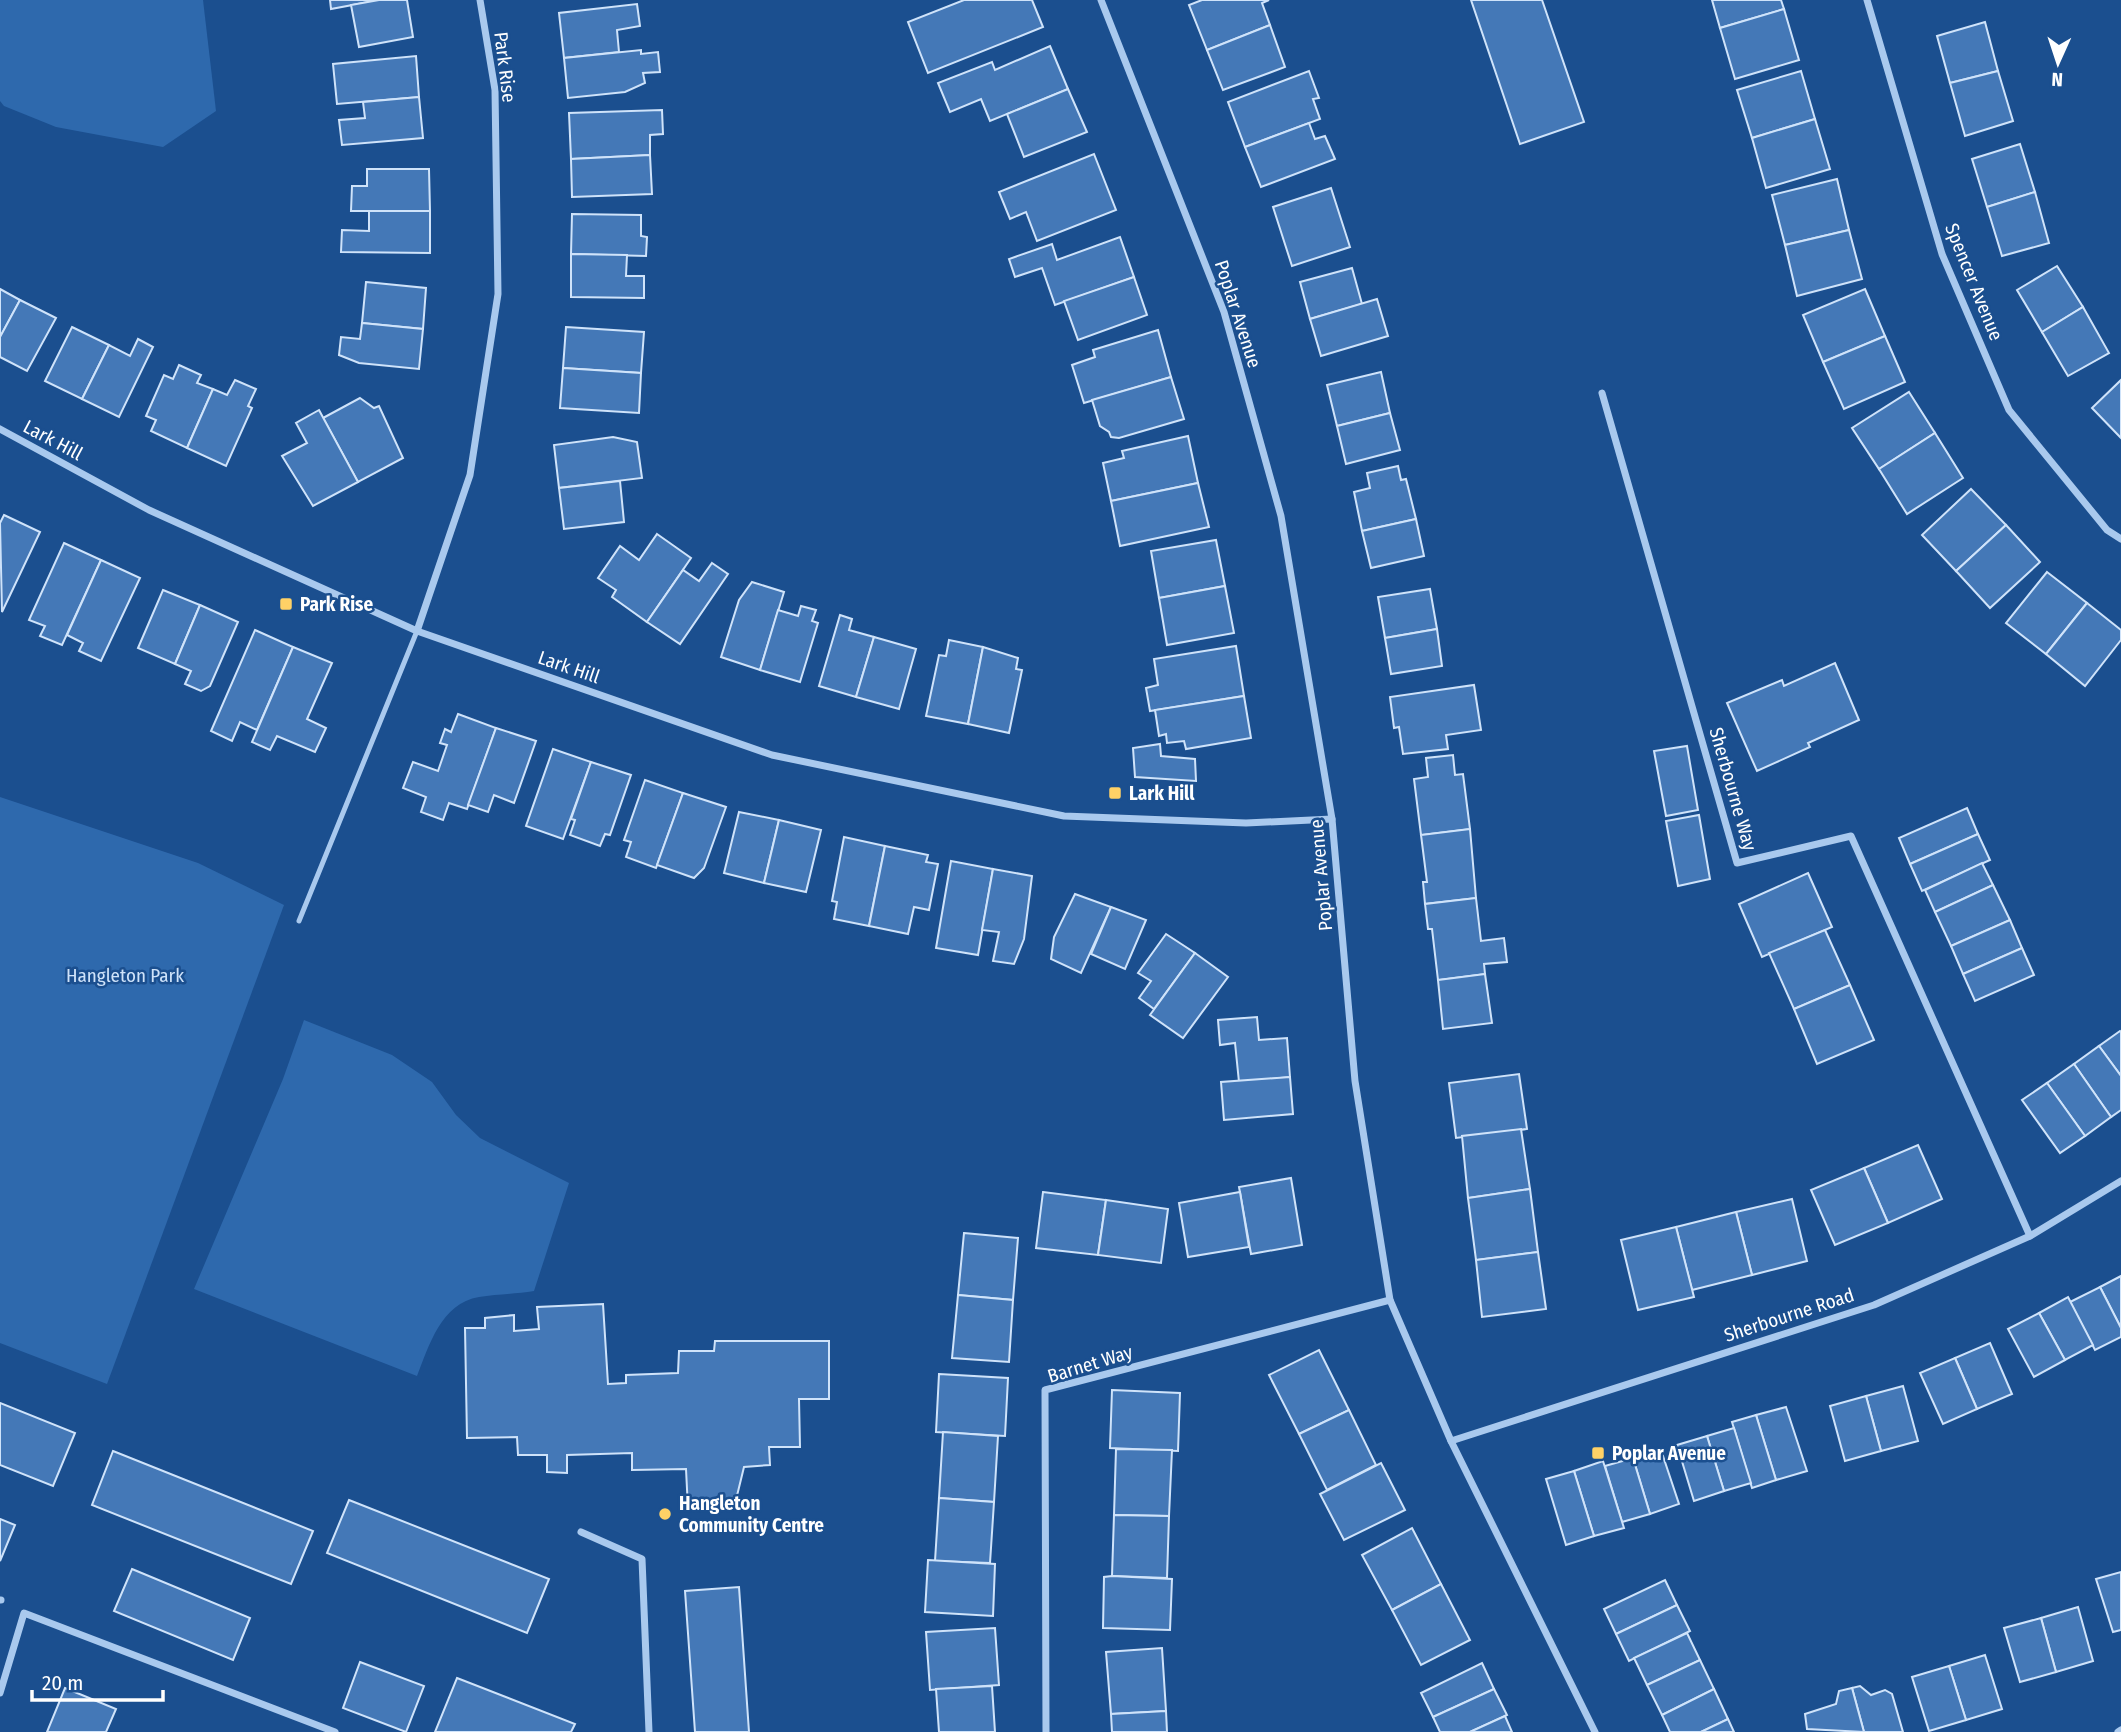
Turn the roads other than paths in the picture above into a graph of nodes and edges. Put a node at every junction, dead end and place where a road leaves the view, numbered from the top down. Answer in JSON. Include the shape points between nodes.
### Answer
{"nodes":[{"id":1,"x":480,"y":0,"type":"edge"},
{"id":2,"x":1101,"y":0,"type":"edge"},
{"id":3,"x":1867,"y":0,"type":"edge"},
{"id":4,"x":1602,"y":393,"type":"dead end"},
{"id":5,"x":0,"y":429,"type":"edge"},
{"id":6,"x":2121,"y":539,"type":"edge"},
{"id":7,"x":417,"y":631,"type":"junction"},
{"id":8,"x":1332,"y":819,"type":"junction"},
{"id":9,"x":299,"y":921,"type":"dead end"},
{"id":10,"x":2121,"y":1181,"type":"edge"},
{"id":11,"x":2030,"y":1236,"type":"junction"},
{"id":12,"x":1390,"y":1300,"type":"junction"},
{"id":13,"x":1451,"y":1441,"type":"junction"},
{"id":14,"x":582,"y":1532,"type":"dead end"},
{"id":15,"x":0,"y":1693,"type":"edge"},
{"id":16,"x":335,"y":1732,"type":"edge"},
{"id":17,"x":649,"y":1732,"type":"edge"},
{"id":18,"x":1046,"y":1732,"type":"edge"},
{"id":19,"x":1595,"y":1732,"type":"edge"}],
"edges":[{"from":1,"to":7,"type":"street","name":"Park Rise","via":[[495,90],[498,294],[470,475]]},
{"from":2,"to":8,"type":"street","name":"Poplar Avenue","via":[[1227,325],[1281,516]]},
{"from":3,"to":6,"type":"street","name":"Spencer Avenue","via":[[1942,254],[2010,410],[2107,530]]},
{"from":4,"to":11,"type":"street","name":"Sherbourne Way","via":[[1737,863],[1851,836]]},
{"from":5,"to":7,"type":"street","name":"Lark Hill","via":[[149,510]]},
{"from":7,"to":8,"type":"street","name":"Lark Hill","via":[[772,754],[1051,813],[1246,823]]},
{"from":7,"to":9,"type":"lane"},
{"from":8,"to":12,"type":"street","name":"Poplar Avenue","via":[[1355,1081]]},
{"from":10,"to":11,"type":"street","name":"Sherbourne Road"},
{"from":11,"to":13,"type":"street","name":"Sherbourne Road","via":[[1874,1305]]},
{"from":12,"to":13,"type":"street","name":"Poplar Avenue"},
{"from":12,"to":18,"type":"street","name":"Barnet Way","via":[[1045,1391]]},
{"from":13,"to":19,"type":"street","name":"Poplar Avenue"},
{"from":14,"to":17,"type":"street","via":[[642,1559]]},
{"from":15,"to":16,"type":"street","via":[[24,1613]]}]}
